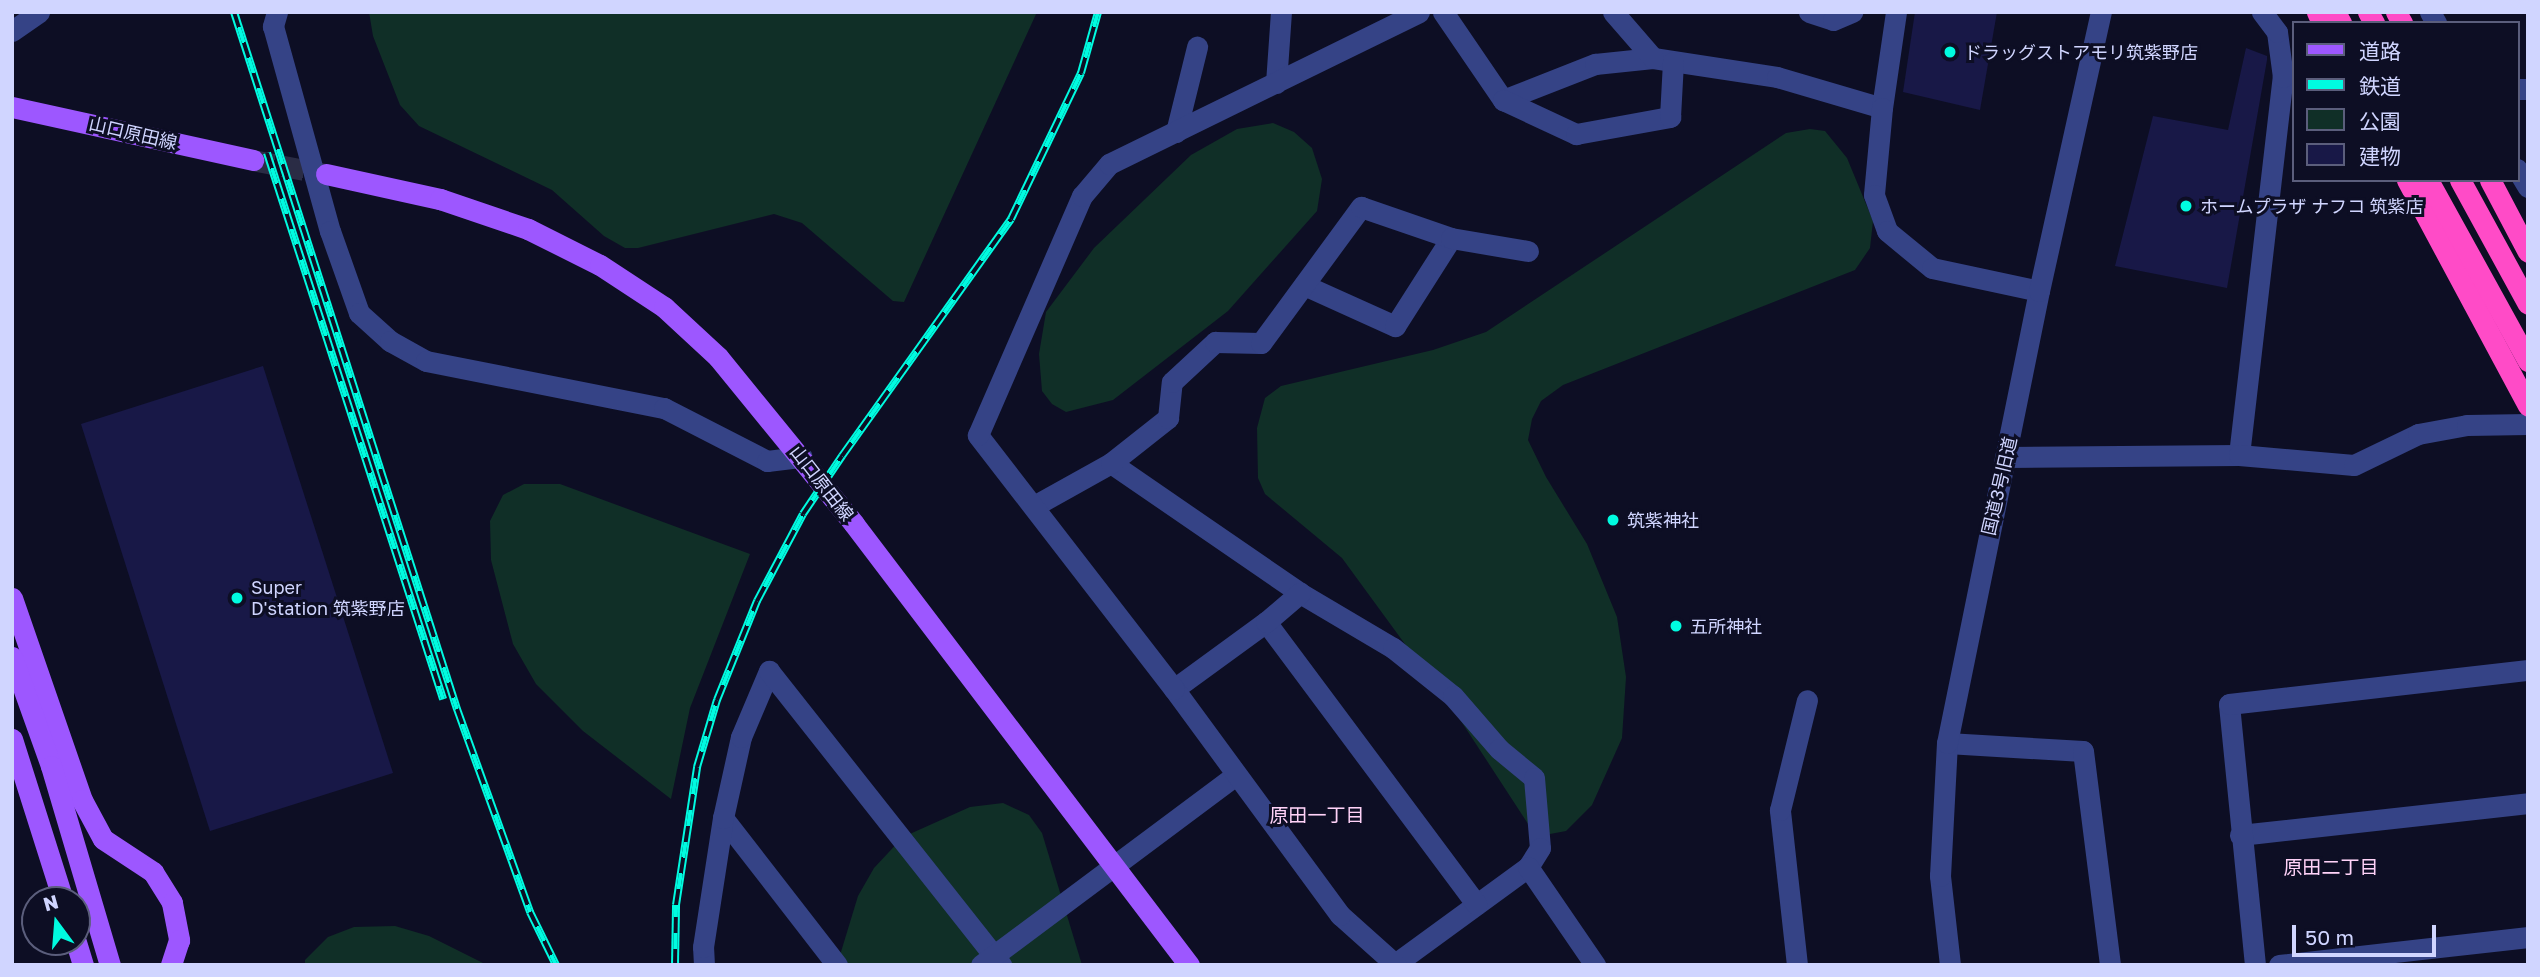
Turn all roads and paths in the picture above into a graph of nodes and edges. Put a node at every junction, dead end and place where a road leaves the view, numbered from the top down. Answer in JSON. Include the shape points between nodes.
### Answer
{"nodes":[{"id":1,"x":39,"y":12,"type":"edge"},
{"id":2,"x":277,"y":12,"type":"edge"},
{"id":3,"x":1281,"y":12,"type":"edge"},
{"id":4,"x":1419,"y":12,"type":"edge"},
{"id":5,"x":1443,"y":12,"type":"edge"},
{"id":6,"x":1613,"y":12,"type":"edge"},
{"id":7,"x":1810,"y":12,"type":"edge"},
{"id":8,"x":1852,"y":12,"type":"edge"},
{"id":9,"x":1896,"y":12,"type":"edge"},
{"id":10,"x":2101,"y":12,"type":"edge"},
{"id":11,"x":2262,"y":12,"type":"edge"},
{"id":12,"x":12,"y":31,"type":"edge"},
{"id":13,"x":1197,"y":47,"type":"dead end"},
{"id":14,"x":1663,"y":60,"type":"junction"},
{"id":15,"x":1276,"y":83,"type":"junction"},
{"id":16,"x":1503,"y":100,"type":"junction"},
{"id":17,"x":12,"y":107,"type":"edge"},
{"id":18,"x":1882,"y":108,"type":"junction"},
{"id":19,"x":1176,"y":132,"type":"junction"},
{"id":20,"x":253,"y":160,"type":"tunnel mouth"},
{"id":21,"x":326,"y":174,"type":"tunnel mouth"},
{"id":22,"x":2408,"y":182,"type":"edge"},
{"id":23,"x":2429,"y":182,"type":"edge"},
{"id":24,"x":2461,"y":182,"type":"edge"},
{"id":25,"x":2491,"y":182,"type":"edge"},
{"id":26,"x":1451,"y":238,"type":"junction"},
{"id":27,"x":1528,"y":251,"type":"dead end"},
{"id":28,"x":2528,"y":252,"type":"edge"},
{"id":29,"x":1304,"y":285,"type":"junction"},
{"id":30,"x":2039,"y":291,"type":"junction"},
{"id":31,"x":2528,"y":304,"type":"edge"},
{"id":32,"x":2528,"y":361,"type":"edge"},
{"id":33,"x":2528,"y":406,"type":"edge"},
{"id":34,"x":2528,"y":424,"type":"edge"},
{"id":35,"x":2239,"y":455,"type":"junction"},
{"id":36,"x":802,"y":457,"type":"junction"},
{"id":37,"x":2007,"y":457,"type":"junction"},
{"id":38,"x":1111,"y":463,"type":"junction"},
{"id":39,"x":1034,"y":506,"type":"junction"},
{"id":40,"x":1300,"y":593,"type":"junction"},
{"id":41,"x":12,"y":598,"type":"edge"},
{"id":42,"x":1266,"y":622,"type":"junction"},
{"id":43,"x":12,"y":657,"type":"edge"},
{"id":44,"x":2528,"y":670,"type":"edge"},
{"id":45,"x":1174,"y":689,"type":"junction"},
{"id":46,"x":1807,"y":700,"type":"dead end"},
{"id":47,"x":12,"y":739,"type":"edge"},
{"id":48,"x":1947,"y":743,"type":"junction"},
{"id":49,"x":12,"y":757,"type":"edge"},
{"id":50,"x":1236,"y":775,"type":"junction"},
{"id":51,"x":31,"y":793,"type":"junction"},
{"id":52,"x":2528,"y":803,"type":"edge"},
{"id":53,"x":723,"y":818,"type":"junction"},
{"id":54,"x":2240,"y":835,"type":"junction"},
{"id":55,"x":1528,"y":867,"type":"junction"},
{"id":56,"x":1113,"y":868,"type":"junction"},
{"id":57,"x":59,"y":886,"type":"edge"},
{"id":58,"x":1476,"y":904,"type":"junction"},
{"id":59,"x":2528,"y":937,"type":"edge"},
{"id":60,"x":992,"y":961,"type":"edge"},
{"id":61,"x":1396,"y":964,"type":"edge"},
{"id":62,"x":110,"y":965,"type":"edge"},
{"id":63,"x":171,"y":965,"type":"edge"},
{"id":64,"x":705,"y":965,"type":"edge"},
{"id":65,"x":837,"y":965,"type":"edge"},
{"id":66,"x":1188,"y":965,"type":"edge"},
{"id":67,"x":1595,"y":965,"type":"edge"},
{"id":68,"x":1797,"y":965,"type":"edge"},
{"id":69,"x":1950,"y":965,"type":"edge"},
{"id":70,"x":2110,"y":965,"type":"edge"},
{"id":71,"x":2255,"y":965,"type":"edge"},
{"id":72,"x":2279,"y":965,"type":"edge"}],
"edges":[{"from":1,"to":12,"type":"street"},
{"from":2,"to":36,"type":"street","via":[[273,26],[330,231],[359,313],[390,341],[426,361],[664,408],[767,461]]},
{"from":3,"to":15,"type":"street"},
{"from":4,"to":15,"type":"street"},
{"from":5,"to":16,"type":"street"},
{"from":6,"to":14,"type":"street"},
{"from":7,"to":8,"type":"street","via":[[1833,20]]},
{"from":9,"to":18,"type":"street"},
{"from":10,"to":30,"type":"street","name":"国道3号旧道"},
{"from":11,"to":35,"type":"street","via":[[2277,32],[2283,77]]},
{"from":13,"to":19,"type":"street"},
{"from":14,"to":16,"type":"street","via":[[1595,64]]},
{"from":14,"to":16,"type":"street","via":[[1670,117],[1576,134]]},
{"from":14,"to":18,"type":"street","via":[[1777,77]]},
{"from":15,"to":19,"type":"street"},
{"from":17,"to":20,"type":"main road","name":"山口原田線"},
{"from":18,"to":30,"type":"street","via":[[1874,195],[1887,231],[1932,268]]},
{"from":19,"to":39,"type":"street","via":[[1109,164],[1082,196],[978,435]]},
{"from":21,"to":36,"type":"main road","name":"山口原田線","via":[[440,199],[528,229],[600,265],[664,307],[718,357]]},
{"from":22,"to":33,"type":"highway"},
{"from":23,"to":32,"type":"highway"},
{"from":24,"to":31,"type":"highway"},
{"from":25,"to":28,"type":"highway"},
{"from":26,"to":27,"type":"street"},
{"from":26,"to":29,"type":"street","via":[[1361,207]]},
{"from":26,"to":29,"type":"street","via":[[1395,326]]},
{"from":29,"to":38,"type":"street","via":[[1261,343],[1215,342],[1172,382],[1168,418]]},
{"from":30,"to":37,"type":"street","name":"国道3号旧道"},
{"from":34,"to":35,"type":"street","via":[[2467,425],[2418,434],[2354,465]]},
{"from":35,"to":37,"type":"street"},
{"from":36,"to":56,"type":"main road","name":"山口原田線"},
{"from":37,"to":48,"type":"street","name":"国道3号旧道"},
{"from":38,"to":39,"type":"street"},
{"from":38,"to":40,"type":"street"},
{"from":39,"to":45,"type":"street"},
{"from":40,"to":42,"type":"street"},
{"from":40,"to":55,"type":"street","via":[[1393,648],[1453,696],[1499,750],[1534,778],[1540,848]]},
{"from":41,"to":63,"type":"main road","via":[[82,800],[103,839],[153,872],[172,903],[179,940]]},
{"from":42,"to":45,"type":"street"},
{"from":42,"to":58,"type":"street"},
{"from":43,"to":62,"type":"main road","via":[[51,766]]},
{"from":44,"to":54,"type":"street","via":[[2229,704]]},
{"from":45,"to":50,"type":"street"},
{"from":46,"to":68,"type":"street","via":[[1780,810]]},
{"from":47,"to":51,"type":"main road"},
{"from":48,"to":69,"type":"street","name":"国道3号旧道","via":[[1940,876]]},
{"from":48,"to":70,"type":"street","via":[[2083,751]]},
{"from":49,"to":51,"type":"main road"},
{"from":50,"to":56,"type":"street"},
{"from":50,"to":61,"type":"street","via":[[1340,915]]},
{"from":51,"to":57,"type":"main road"},
{"from":52,"to":54,"type":"street"},
{"from":53,"to":60,"type":"street","via":[[741,737],[769,671]]},
{"from":53,"to":64,"type":"street"},
{"from":53,"to":65,"type":"street"},
{"from":54,"to":71,"type":"street"},
{"from":55,"to":58,"type":"street"},
{"from":55,"to":67,"type":"street"},
{"from":56,"to":60,"type":"street"},
{"from":56,"to":66,"type":"main road","name":"山口原田線"},
{"from":58,"to":61,"type":"street"},
{"from":59,"to":72,"type":"street"}]}
